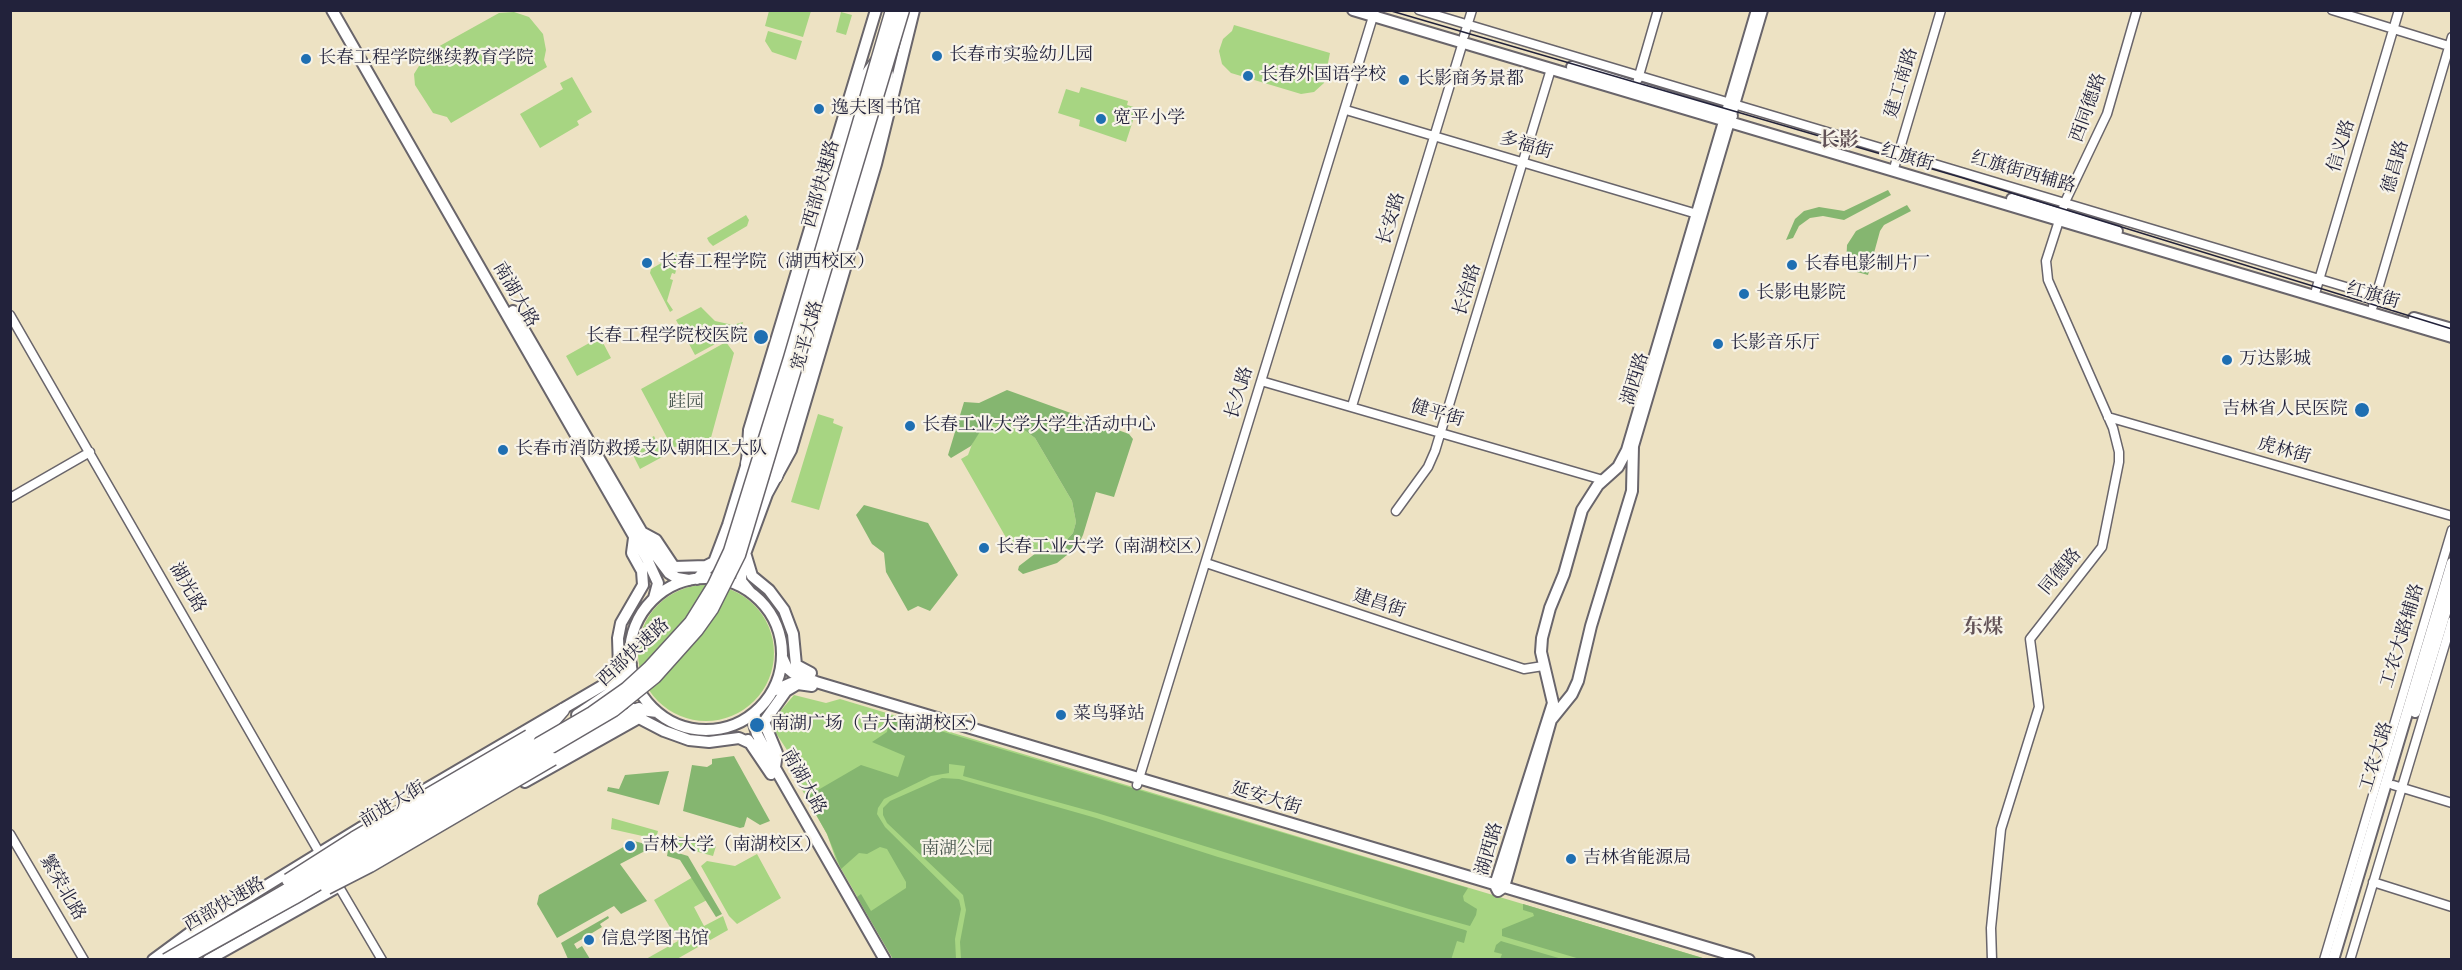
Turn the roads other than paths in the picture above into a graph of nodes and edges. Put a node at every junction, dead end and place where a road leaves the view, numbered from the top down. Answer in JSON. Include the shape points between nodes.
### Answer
{"nodes":[{"id":1,"x":332,"y":10,"type":"edge"},
{"id":2,"x":338,"y":10,"type":"edge"},
{"id":3,"x":876,"y":10,"type":"edge"},
{"id":4,"x":892,"y":10,"type":"edge"},
{"id":5,"x":903,"y":10,"type":"edge"},
{"id":6,"x":914,"y":10,"type":"edge"},
{"id":7,"x":1353,"y":10,"type":"edge"},
{"id":8,"x":1419,"y":10,"type":"edge"},
{"id":9,"x":1472,"y":10,"type":"edge"},
{"id":10,"x":1658,"y":10,"type":"edge"},
{"id":11,"x":1757,"y":10,"type":"edge"},
{"id":12,"x":1762,"y":10,"type":"edge"},
{"id":13,"x":1941,"y":10,"type":"edge"},
{"id":14,"x":2137,"y":10,"type":"edge"},
{"id":15,"x":2332,"y":10,"type":"edge"},
{"id":16,"x":2399,"y":10,"type":"edge"},
{"id":17,"x":1374,"y":12,"type":"edge"},
{"id":18,"x":1467,"y":25,"type":"junction"},
{"id":19,"x":2394,"y":29,"type":"junction"},
{"id":20,"x":1463,"y":39,"type":"junction"},
{"id":21,"x":2451,"y":43,"type":"edge"},
{"id":22,"x":882,"y":62,"type":"junction"},
{"id":23,"x":1551,"y":69,"type":"junction"},
{"id":24,"x":1638,"y":81,"type":"junction"},
{"id":25,"x":1346,"y":110,"type":"junction"},
{"id":26,"x":1729,"y":113,"type":"junction"},
{"id":27,"x":1435,"y":136,"type":"junction"},
{"id":28,"x":1899,"y":152,"type":"junction"},
{"id":29,"x":1523,"y":162,"type":"junction"},
{"id":30,"x":1895,"y":165,"type":"junction"},
{"id":31,"x":2062,"y":212,"type":"junction"},
{"id":32,"x":1697,"y":214,"type":"junction"},
{"id":33,"x":2320,"y":278,"type":"junction"},
{"id":34,"x":2316,"y":290,"type":"junction"},
{"id":35,"x":2375,"y":301,"type":"junction"},
{"id":36,"x":10,"y":315,"type":"edge"},
{"id":37,"x":2451,"y":329,"type":"edge"},
{"id":38,"x":2451,"y":336,"type":"edge"},
{"id":39,"x":1261,"y":381,"type":"junction"},
{"id":40,"x":1352,"y":406,"type":"junction"},
{"id":41,"x":2108,"y":417,"type":"junction"},
{"id":42,"x":1442,"y":432,"type":"junction"},
{"id":43,"x":90,"y":452,"type":"junction"},
{"id":44,"x":747,"y":463,"type":"junction"},
{"id":45,"x":776,"y":477,"type":"junction"},
{"id":46,"x":1603,"y":480,"type":"junction"},
{"id":47,"x":10,"y":498,"type":"edge"},
{"id":48,"x":1396,"y":511,"type":"dead end"},
{"id":49,"x":2451,"y":516,"type":"edge"},
{"id":50,"x":2451,"y":530,"type":"edge"},
{"id":51,"x":638,"y":535,"type":"junction"},
{"id":52,"x":746,"y":549,"type":"junction"},
{"id":53,"x":714,"y":562,"type":"junction"},
{"id":54,"x":1206,"y":563,"type":"junction"},
{"id":55,"x":2451,"y":563,"type":"edge"},
{"id":56,"x":693,"y":579,"type":"junction"},
{"id":57,"x":750,"y":592,"type":"junction"},
{"id":58,"x":654,"y":598,"type":"junction"},
{"id":59,"x":2431,"y":599,"type":"junction"},
{"id":60,"x":2450,"y":599,"type":"edge"},
{"id":61,"x":2437,"y":612,"type":"junction"},
{"id":62,"x":2451,"y":621,"type":"edge"},
{"id":63,"x":782,"y":657,"type":"junction"},
{"id":64,"x":630,"y":660,"type":"junction"},
{"id":65,"x":1543,"y":666,"type":"junction"},
{"id":66,"x":609,"y":683,"type":"junction"},
{"id":67,"x":803,"y":684,"type":"junction"},
{"id":68,"x":2432,"y":687,"type":"junction"},
{"id":69,"x":836,"y":688,"type":"junction"},
{"id":70,"x":773,"y":691,"type":"junction"},
{"id":71,"x":2419,"y":699,"type":"junction"},
{"id":72,"x":657,"y":712,"type":"junction"},
{"id":73,"x":755,"y":712,"type":"junction"},
{"id":74,"x":637,"y":714,"type":"junction"},
{"id":75,"x":565,"y":715,"type":"junction"},
{"id":76,"x":728,"y":727,"type":"junction"},
{"id":77,"x":752,"y":744,"type":"junction"},
{"id":78,"x":775,"y":768,"type":"junction"},
{"id":79,"x":1138,"y":782,"type":"junction"},
{"id":80,"x":2397,"y":786,"type":"junction"},
{"id":81,"x":2451,"y":803,"type":"edge"},
{"id":82,"x":10,"y":834,"type":"edge"},
{"id":83,"x":318,"y":852,"type":"junction"},
{"id":84,"x":326,"y":864,"type":"junction"},
{"id":85,"x":337,"y":882,"type":"junction"},
{"id":86,"x":2373,"y":882,"type":"junction"},
{"id":87,"x":1499,"y":887,"type":"junction"},
{"id":88,"x":294,"y":898,"type":"junction"},
{"id":89,"x":2451,"y":908,"type":"edge"},
{"id":90,"x":183,"y":957,"type":"edge"},
{"id":91,"x":84,"y":960,"type":"edge"},
{"id":92,"x":153,"y":960,"type":"edge"},
{"id":93,"x":157,"y":960,"type":"edge"},
{"id":94,"x":166,"y":960,"type":"edge"},
{"id":95,"x":208,"y":960,"type":"edge"},
{"id":96,"x":382,"y":960,"type":"edge"},
{"id":97,"x":879,"y":960,"type":"edge"},
{"id":98,"x":885,"y":960,"type":"edge"},
{"id":99,"x":1730,"y":960,"type":"edge"},
{"id":100,"x":1749,"y":960,"type":"edge"},
{"id":101,"x":1992,"y":960,"type":"edge"},
{"id":102,"x":2324,"y":960,"type":"edge"},
{"id":103,"x":2333,"y":960,"type":"edge"},
{"id":104,"x":2340,"y":960,"type":"edge"},
{"id":105,"x":2350,"y":960,"type":"edge"}],
"edges":[{"from":1,"to":51,"type":"main road","name":"南湖大路"},
{"from":2,"to":51,"type":"main road","name":"南湖大路"},
{"from":3,"to":44,"type":"main road","name":"宽平大路","via":[[749,430]]},
{"from":4,"to":22,"type":"highway","name":"西部快速路","bridge":true},
{"from":5,"to":22,"type":"highway","name":"西部快速路","bridge":true},
{"from":6,"to":45,"type":"main road","name":"宽平大路","via":[[876,164],[791,450]]},
{"from":7,"to":17,"type":"main road","name":"红旗街"},
{"from":8,"to":18,"type":"street"},
{"from":9,"to":18,"type":"street","name":"长安路"},
{"from":10,"to":24,"type":"street"},
{"from":11,"to":26,"type":"main road","name":"湖西路"},
{"from":12,"to":26,"type":"main road","name":"湖西路"},
{"from":13,"to":28,"type":"street","name":"建工南路"},
{"from":14,"to":31,"type":"street","name":"西同德路","via":[[2107,114]]},
{"from":15,"to":19,"type":"street"},
{"from":16,"to":19,"type":"street","name":"信义路"},
{"from":17,"to":20,"type":"main road","name":"红旗街"},
{"from":17,"to":25,"type":"street","name":"长久路"},
{"from":18,"to":20,"type":"street","name":"长安路"},
{"from":18,"to":24,"type":"street"},
{"from":19,"to":21,"type":"street"},
{"from":19,"to":33,"type":"street","name":"信义路"},
{"from":20,"to":23,"type":"main road","name":"红旗街"},
{"from":20,"to":24,"type":"main road","name":"红旗街"},
{"from":20,"to":27,"type":"street","name":"长安路"},
{"from":21,"to":35,"type":"street","name":"德昌路"},
{"from":22,"to":44,"type":"highway","via":[[861,83]]},
{"from":22,"to":45,"type":"highway","bridge":true,"via":[[886,88],[872,152]]},
{"from":22,"to":88,"type":"highway","name":"西部快速路","bridge":true,"via":[[739,555],[712,609],[674,658],[632,698]]},
{"from":22,"to":90,"type":"highway","name":"西部快速路","bridge":true,"via":[[730,551],[691,622],[649,668],[592,713]]},
{"from":23,"to":26,"type":"main road","name":"红旗街"},
{"from":23,"to":29,"type":"street","name":"长治路"},
{"from":24,"to":26,"type":"main road","name":"红旗街"},
{"from":25,"to":27,"type":"street","name":"多福街"},
{"from":25,"to":39,"type":"street","name":"长久路"},
{"from":26,"to":28,"type":"street","name":"红旗街西辅路"},
{"from":26,"to":30,"type":"main road","name":"红旗街"},
{"from":26,"to":31,"type":"main road","name":"红旗街"},
{"from":26,"to":32,"type":"main road","name":"湖西路"},
{"from":26,"to":87,"type":"main road","name":"湖西路","via":[[1633,446],[1632,491],[1578,681],[1551,720]]},
{"from":27,"to":29,"type":"street","name":"多福街"},
{"from":27,"to":40,"type":"street","name":"长安路"},
{"from":28,"to":30,"type":"street","name":"建工南路"},
{"from":28,"to":31,"type":"street","name":"红旗街西辅路"},
{"from":29,"to":32,"type":"street","name":"多福街"},
{"from":29,"to":42,"type":"street","name":"长治路"},
{"from":30,"to":31,"type":"main road","name":"红旗街"},
{"from":31,"to":33,"type":"street","name":"红旗街西辅路"},
{"from":31,"to":34,"type":"main road","name":"红旗街"},
{"from":31,"to":38,"type":"main road","name":"红旗街"},
{"from":31,"to":41,"type":"street","name":"同德路","via":[[2045,270]]},
{"from":32,"to":46,"type":"main road","name":"湖西路","via":[[1627,450],[1618,467]]},
{"from":33,"to":34,"type":"street","name":"信义路"},
{"from":33,"to":35,"type":"street","name":"红旗街西辅路"},
{"from":34,"to":35,"type":"main road","name":"红旗街"},
{"from":35,"to":37,"type":"main road","name":"红旗街"},
{"from":36,"to":43,"type":"street","name":"湖光路"},
{"from":39,"to":40,"type":"street","name":"健平街"},
{"from":39,"to":54,"type":"street","name":"长久路"},
{"from":40,"to":42,"type":"street","name":"健平街"},
{"from":41,"to":49,"type":"street","name":"虎林街"},
{"from":41,"to":101,"type":"street","name":"同德路","via":[[2117,440],[2119,462],[2102,547],[2030,639],[2039,707],[2001,829],[1991,928]]},
{"from":42,"to":46,"type":"street","name":"健平街"},
{"from":42,"to":48,"type":"street","name":"长治路","via":[[1428,467]]},
{"from":43,"to":47,"type":"street"},
{"from":43,"to":83,"type":"street","name":"湖光路"},
{"from":44,"to":53,"type":"main road","name":"宽平大路"},
{"from":45,"to":52,"type":"main road","name":"宽平大路"},
{"from":46,"to":65,"type":"main road","name":"湖西路","via":[[1582,510],[1550,608],[1542,638]]},
{"from":50,"to":59,"type":"street","name":"工农大路辅路"},
{"from":51,"to":53,"type":"main road","via":[[656,540],[674,567]]},
{"from":51,"to":56,"type":"main road","name":"南湖大路","via":[[669,573]]},
{"from":51,"to":58,"type":"main road","name":"南湖大路","via":[[658,583]]},
{"from":51,"to":66,"type":"main road","via":[[632,553],[642,571],[643,585],[621,623],[619,668]]},
{"from":52,"to":57,"type":"main road","name":"宽平大路","via":[[740,571],[741,581]]},
{"from":52,"to":69,"type":"main road","via":[[749,571],[777,598],[789,621],[796,665],[823,676]]},
{"from":53,"to":56,"type":"main road","name":"宽平大路"},
{"from":54,"to":65,"type":"street","name":"建昌街","via":[[1524,669]]},
{"from":54,"to":79,"type":"street","name":"长久路"},
{"from":55,"to":61,"type":"main road","name":"工农大路"},
{"from":56,"to":57,"type":"main road","via":[[720,579]]},
{"from":56,"to":58,"type":"main road"},
{"from":57,"to":63,"type":"main road","via":[[775,622]]},
{"from":58,"to":64,"type":"main road","via":[[636,624]]},
{"from":59,"to":61,"type":"main road"},
{"from":59,"to":102,"type":"street","name":"工农大路辅路"},
{"from":60,"to":71,"type":"main road","name":"工农大路"},
{"from":61,"to":103,"type":"main road","name":"工农大路"},
{"from":62,"to":68,"type":"street"},
{"from":63,"to":69,"type":"main road","name":"延安大街","via":[[793,673]]},
{"from":63,"to":70,"type":"main road"},
{"from":64,"to":66,"type":"main road"},
{"from":64,"to":72,"type":"main road","via":[[641,694]]},
{"from":64,"to":75,"type":"main road","name":"前进大街","via":[[627,676],[612,693]]},
{"from":65,"to":87,"type":"main road","name":"湖西路","via":[[1553,703]]},
{"from":66,"to":75,"type":"main road","name":"前进大街"},
{"from":67,"to":70,"type":"main road","name":"延安大街","via":[[791,683]]},
{"from":67,"to":78,"type":"main road","via":[[786,691],[764,722],[777,753]]},
{"from":67,"to":79,"type":"main road","name":"延安大街"},
{"from":68,"to":71,"type":"main road"},
{"from":68,"to":80,"type":"street"},
{"from":69,"to":79,"type":"main road","name":"延安大街"},
{"from":70,"to":73,"type":"main road"},
{"from":71,"to":80,"type":"main road","name":"工农大路"},
{"from":72,"to":74,"type":"main road","name":"前进大街"},
{"from":72,"to":76,"type":"main road","via":[[693,729]]},
{"from":73,"to":76,"type":"main road"},
{"from":73,"to":78,"type":"main road","name":"南湖大路","via":[[757,734]]},
{"from":74,"to":77,"type":"main road","via":[[664,731],[689,740],[739,738]]},
{"from":74,"to":85,"type":"main road","name":"前进大街","via":[[618,714]]},
{"from":74,"to":88,"type":"highway","bridge":true,"via":[[370,866],[326,889]]},
{"from":75,"to":83,"type":"main road","name":"前进大街"},
{"from":75,"to":84,"type":"main road","name":"前进大街"},
{"from":75,"to":90,"type":"highway","bridge":true,"via":[[354,838]]},
{"from":76,"to":77,"type":"main road","name":"南湖大路"},
{"from":77,"to":97,"type":"main road","name":"南湖大路"},
{"from":78,"to":98,"type":"main road","name":"南湖大路"},
{"from":79,"to":87,"type":"main road","name":"延安大街"},
{"from":80,"to":81,"type":"street"},
{"from":80,"to":86,"type":"street"},
{"from":80,"to":104,"type":"main road","name":"工农大路"},
{"from":82,"to":91,"type":"street","name":"繁荣北路"},
{"from":83,"to":84,"type":"street","name":"湖光路"},
{"from":83,"to":92,"type":"main road","name":"前进大街"},
{"from":84,"to":85,"type":"street","name":"湖光路"},
{"from":84,"to":93,"type":"main road","name":"前进大街"},
{"from":85,"to":90,"type":"main road","name":"前进大街"},
{"from":85,"to":95,"type":"main road","name":"前进大街"},
{"from":85,"to":96,"type":"street","name":"湖光路"},
{"from":86,"to":89,"type":"street"},
{"from":86,"to":105,"type":"street"},
{"from":87,"to":99,"type":"main road","name":"延安大街"},
{"from":87,"to":100,"type":"main road","name":"延安大街"},
{"from":88,"to":90,"type":"highway","name":"西部快速路","bridge":true},
{"from":90,"to":94,"type":"highway","name":"西部快速路","bridge":true}]}
